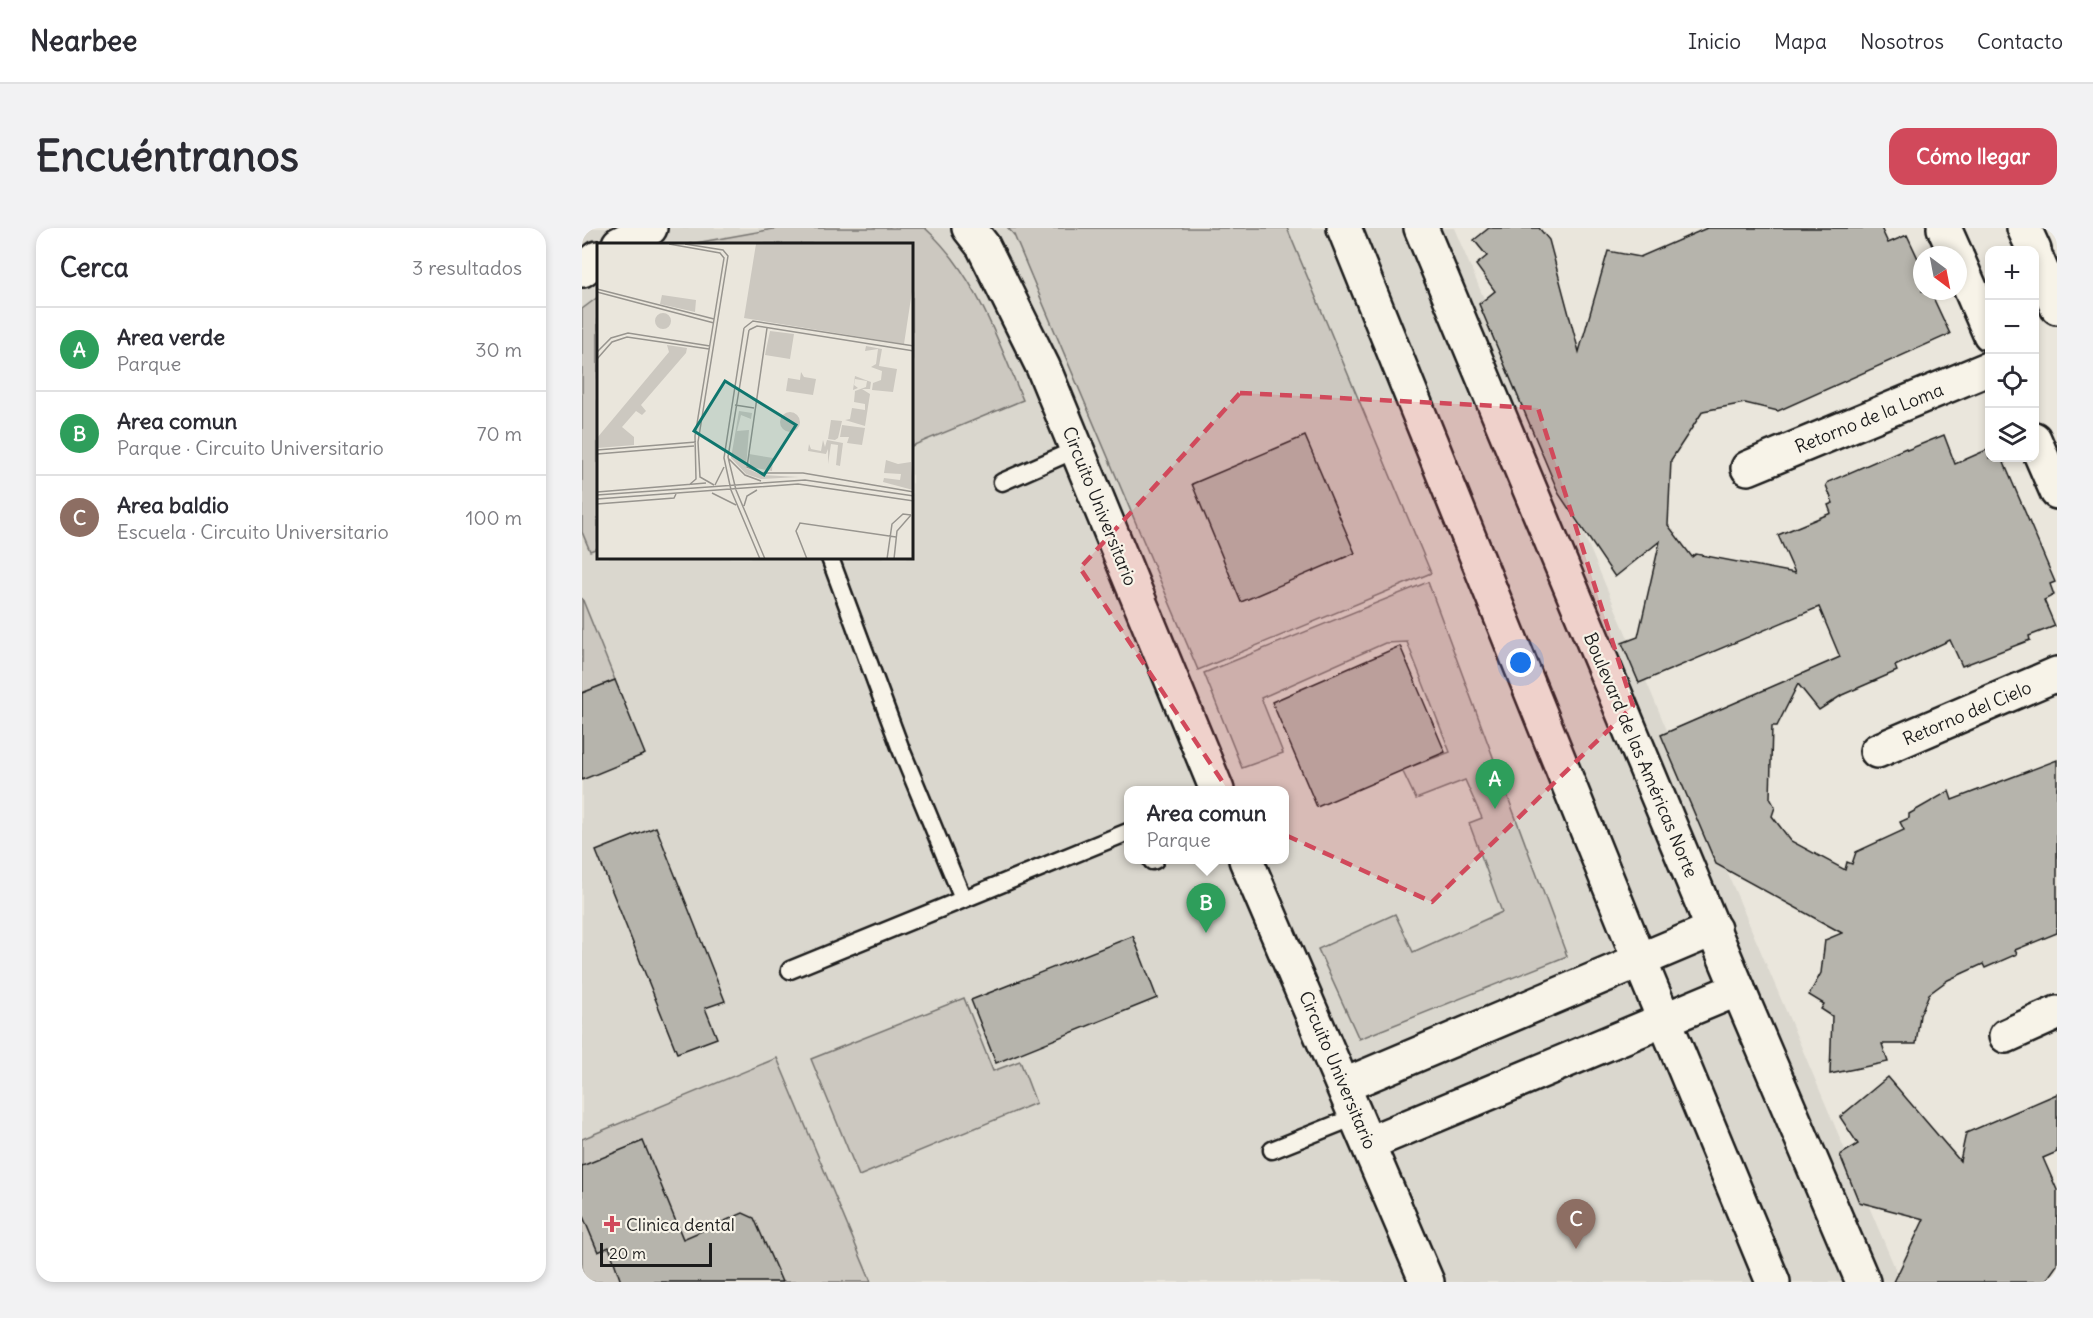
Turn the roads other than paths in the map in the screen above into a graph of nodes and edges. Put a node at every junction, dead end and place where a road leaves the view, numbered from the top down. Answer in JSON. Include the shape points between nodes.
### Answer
{"nodes":[{"id":1,"x":650,"y":228,"type":"edge"},
{"id":2,"x":969,"y":228,"type":"edge"},
{"id":3,"x":1344,"y":228,"type":"edge"},
{"id":4,"x":1421,"y":228,"type":"edge"},
{"id":5,"x":1944,"y":228,"type":"edge"},
{"id":6,"x":2024,"y":228,"type":"edge"},
{"id":7,"x":622,"y":243,"type":"edge"},
{"id":8,"x":1952,"y":246,"type":"edge"},
{"id":9,"x":2032,"y":246,"type":"edge"},
{"id":10,"x":597,"y":259,"type":"edge"},
{"id":11,"x":2039,"y":264,"type":"edge"},
{"id":12,"x":582,"y":270,"type":"edge"},
{"id":13,"x":1967,"y":281,"type":"edge"},
{"id":14,"x":2057,"y":307,"type":"edge"},
{"id":15,"x":1985,"y":324,"type":"edge"},
{"id":16,"x":1985,"y":371,"type":"edge"},
{"id":17,"x":1077,"y":449,"type":"junction"},
{"id":18,"x":2039,"y":451,"type":"edge"},
{"id":19,"x":1748,"y":468,"type":"dead end"},
{"id":20,"x":1002,"y":482,"type":"dead end"},
{"id":21,"x":2057,"y":492,"type":"edge"},
{"id":22,"x":831,"y":560,"type":"edge"},
{"id":23,"x":2057,"y":674,"type":"edge"},
{"id":24,"x":1877,"y":751,"type":"dead end"},
{"id":25,"x":1215,"y":786,"type":"edge"},
{"id":26,"x":1124,"y":834,"type":"edge"},
{"id":27,"x":1248,"y":864,"type":"edge"},
{"id":28,"x":963,"y":899,"type":"junction"},
{"id":29,"x":1714,"y":929,"type":"junction"},
{"id":30,"x":1640,"y":961,"type":"junction"},
{"id":31,"x":790,"y":970,"type":"dead end"},
{"id":32,"x":1738,"y":989,"type":"junction"},
{"id":33,"x":2057,"y":1013,"type":"edge"},
{"id":34,"x":1664,"y":1020,"type":"junction"},
{"id":35,"x":2006,"y":1036,"type":"dead end"},
{"id":36,"x":1345,"y":1085,"type":"junction"},
{"id":37,"x":1363,"y":1129,"type":"junction"},
{"id":38,"x":1272,"y":1150,"type":"dead end"},
{"id":39,"x":1427,"y":1282,"type":"edge"},
{"id":40,"x":1773,"y":1282,"type":"edge"},
{"id":41,"x":1863,"y":1282,"type":"edge"}],
"edges":[{"from":1,"to":7,"type":"street"},
{"from":2,"to":17,"type":"street","name":"Circuito Universitario","via":[[1003,284]]},
{"from":3,"to":30,"type":"street"},
{"from":4,"to":29,"type":"street","name":"Boulevard de las Américas Norte"},
{"from":5,"to":8,"type":"street"},
{"from":6,"to":9,"type":"street"},
{"from":10,"to":12,"type":"street"},
{"from":11,"to":14,"type":"street"},
{"from":13,"to":15,"type":"street"},
{"from":16,"to":19,"type":"street","name":"Retorno de la Loma"},
{"from":17,"to":20,"type":"lane"},
{"from":17,"to":25,"type":"street","name":"Circuito Universitario"},
{"from":18,"to":21,"type":"street"},
{"from":22,"to":28,"type":"lane","via":[[900,747]]},
{"from":23,"to":24,"type":"street","name":"Retorno del Cielo"},
{"from":26,"to":28,"type":"lane"},
{"from":27,"to":36,"type":"street","name":"Circuito Universitario"},
{"from":28,"to":31,"type":"lane"},
{"from":29,"to":30,"type":"street"},
{"from":29,"to":32,"type":"street","name":"Boulevard de las Américas Norte"},
{"from":30,"to":34,"type":"street"},
{"from":30,"to":36,"type":"street"},
{"from":32,"to":34,"type":"street"},
{"from":32,"to":41,"type":"street","name":"Boulevard de las Américas Norte"},
{"from":33,"to":35,"type":"street"},
{"from":34,"to":37,"type":"street"},
{"from":34,"to":40,"type":"street"},
{"from":36,"to":37,"type":"street","name":"Circuito Universitario"},
{"from":37,"to":38,"type":"lane"},
{"from":37,"to":39,"type":"street","name":"Circuito Universitario"}]}
